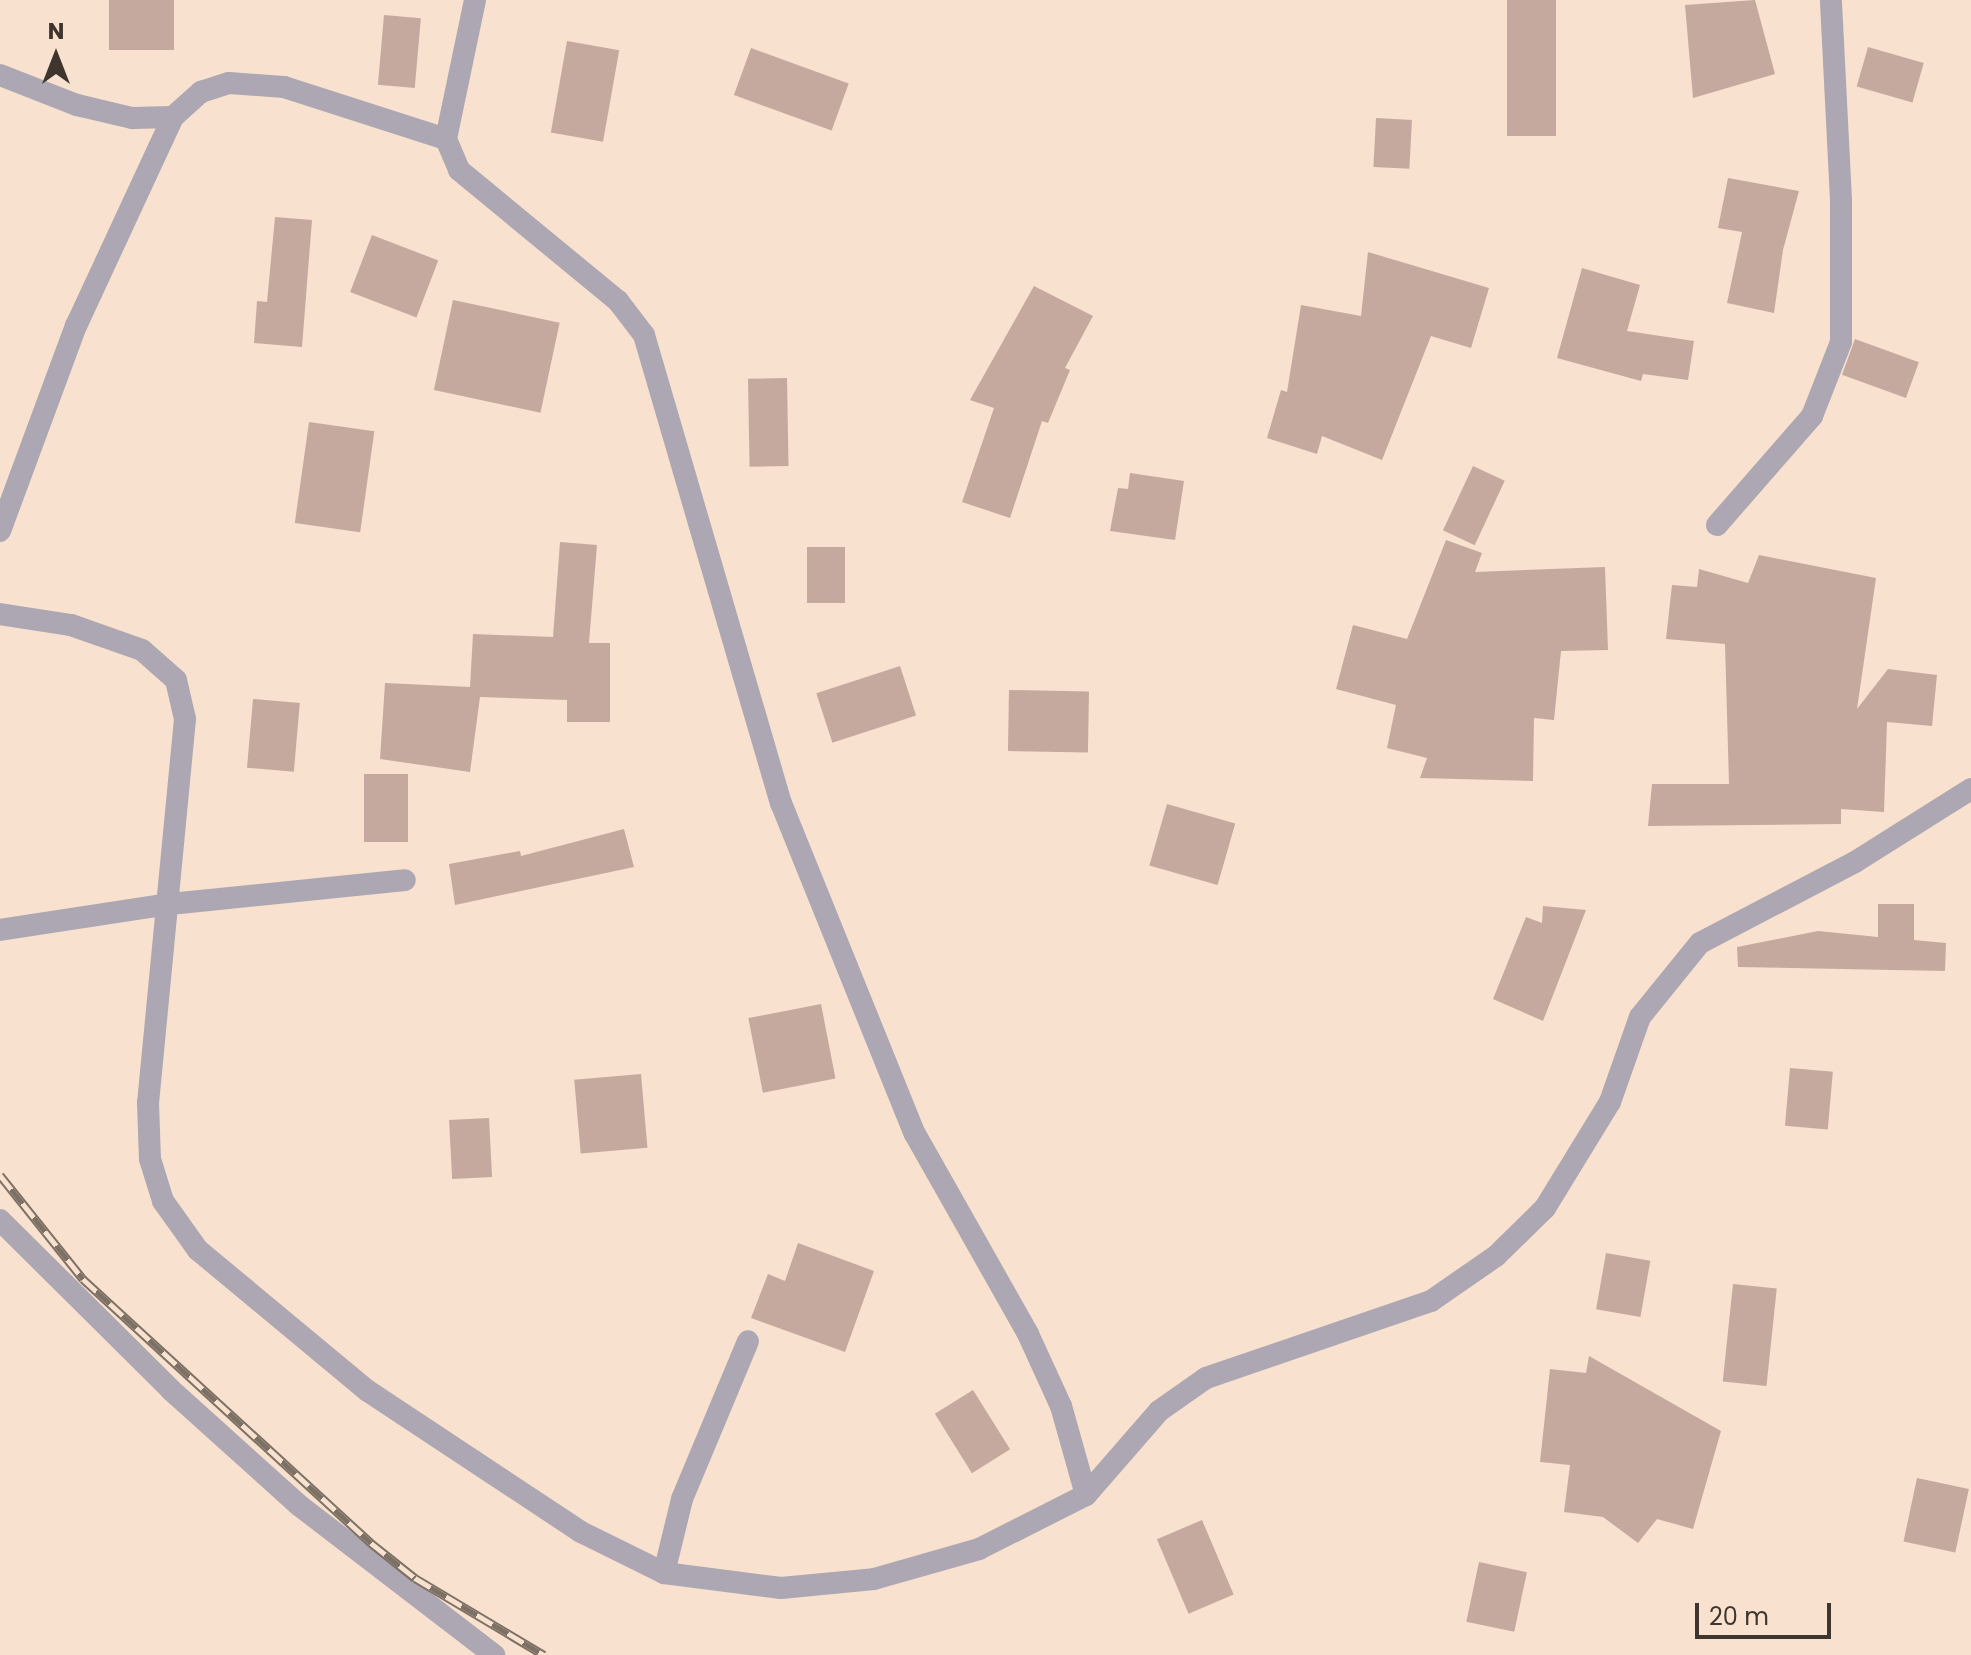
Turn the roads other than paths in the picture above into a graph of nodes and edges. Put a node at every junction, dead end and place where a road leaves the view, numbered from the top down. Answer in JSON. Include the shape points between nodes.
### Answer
{"nodes":[{"id":1,"x":475,"y":0,"type":"edge"},
{"id":2,"x":1831,"y":0,"type":"edge"},
{"id":3,"x":0,"y":75,"type":"edge"},
{"id":4,"x":173,"y":117,"type":"junction"},
{"id":5,"x":446,"y":139,"type":"junction"},
{"id":6,"x":1717,"y":525,"type":"dead end"},
{"id":7,"x":0,"y":531,"type":"edge"},
{"id":8,"x":0,"y":614,"type":"edge"},
{"id":9,"x":1971,"y":789,"type":"edge"},
{"id":10,"x":405,"y":880,"type":"dead end"},
{"id":11,"x":170,"y":904,"type":"junction"},
{"id":12,"x":0,"y":930,"type":"edge"},
{"id":13,"x":5,"y":1229,"type":"edge"},
{"id":14,"x":748,"y":1341,"type":"dead end"},
{"id":15,"x":1086,"y":1495,"type":"junction"},
{"id":16,"x":664,"y":1573,"type":"junction"},
{"id":17,"x":494,"y":1655,"type":"edge"}],
"edges":[{"from":1,"to":5,"type":"street"},
{"from":2,"to":6,"type":"street","via":[[1841,200],[1841,342],[1812,416]]},
{"from":3,"to":4,"type":"street","via":[[77,105],[132,118]]},
{"from":4,"to":5,"type":"street","via":[[201,92],[229,83],[270,86],[348,104]]},
{"from":4,"to":7,"type":"street","via":[[76,326]]},
{"from":5,"to":15,"type":"street","via":[[459,170],[618,301],[644,335],[781,803],[915,1134],[1028,1334],[1054,1392]]},
{"from":8,"to":11,"type":"street","via":[[71,625],[142,650],[176,680],[185,719]]},
{"from":9,"to":15,"type":"street","via":[[1817,884],[1700,943],[1640,1017],[1610,1102],[1545,1208],[1496,1256],[1431,1301],[1206,1378],[1159,1411]]},
{"from":10,"to":11,"type":"street"},
{"from":11,"to":12,"type":"street"},
{"from":11,"to":16,"type":"street","via":[[148,1103],[150,1159],[163,1201],[198,1250],[368,1391],[581,1532]]},
{"from":13,"to":17,"type":"street","via":[[300,1506]]},
{"from":14,"to":16,"type":"street","via":[[682,1499]]},
{"from":15,"to":16,"type":"street","via":[[979,1549],[874,1579],[781,1588]]}]}
